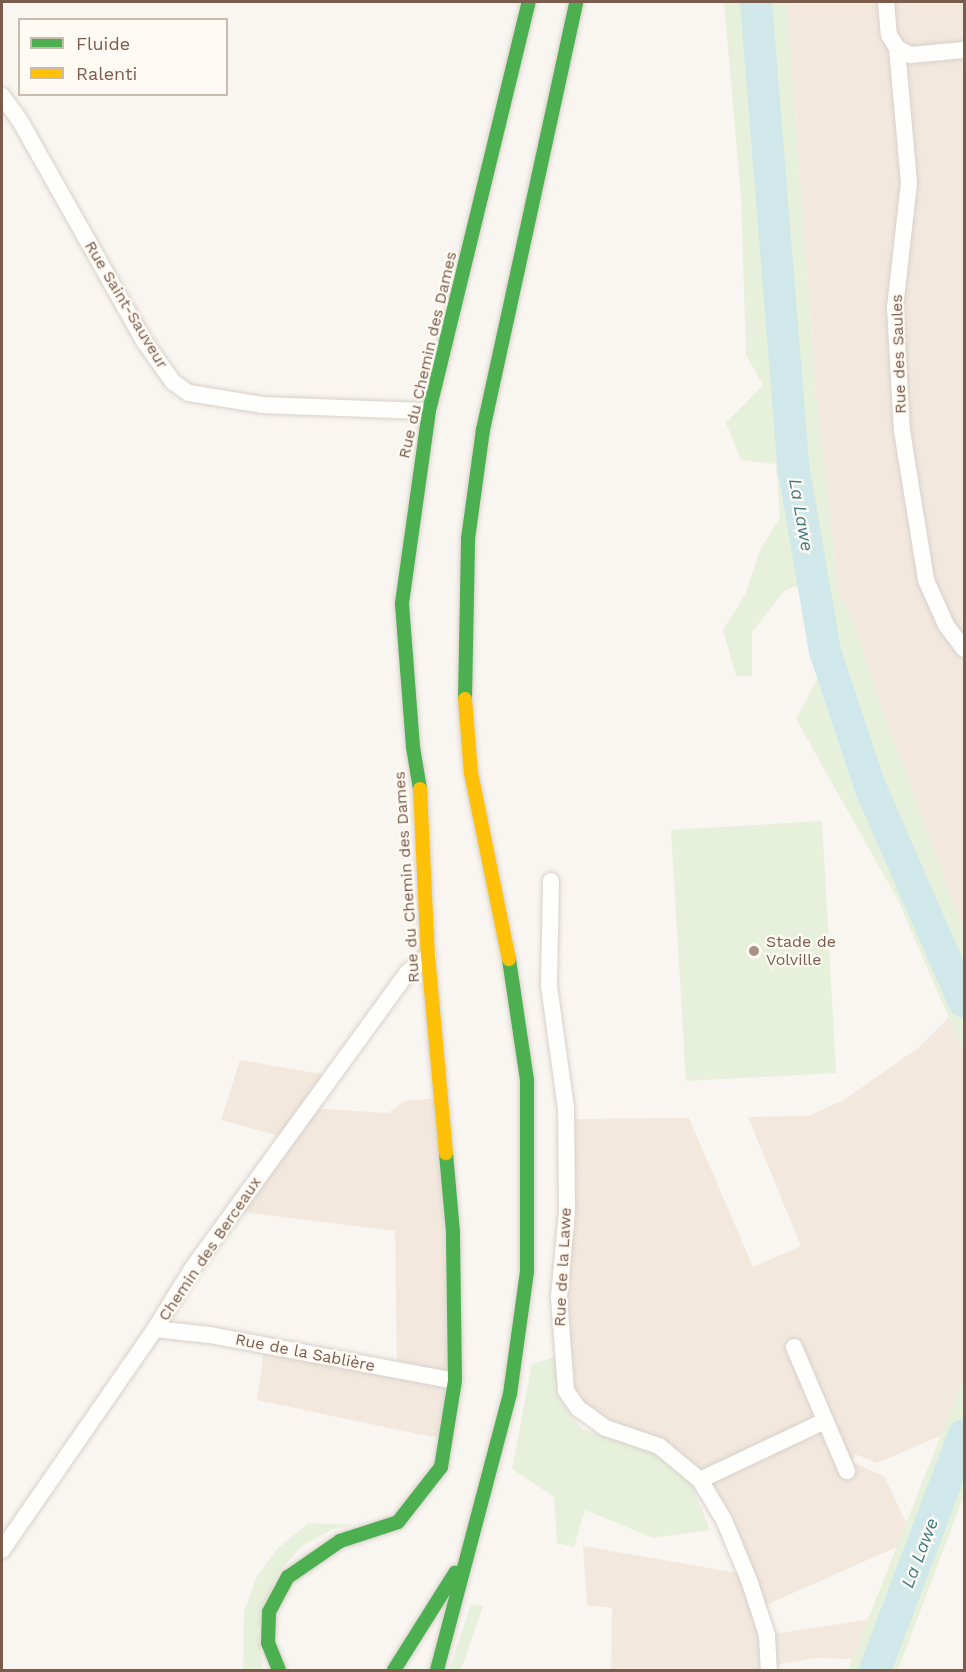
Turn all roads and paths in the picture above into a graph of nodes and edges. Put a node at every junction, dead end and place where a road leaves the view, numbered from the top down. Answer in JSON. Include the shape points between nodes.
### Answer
{"nodes":[{"id":1,"x":529,"y":2,"type":"edge"},
{"id":2,"x":576,"y":2,"type":"edge"},
{"id":3,"x":886,"y":2,"type":"edge"},
{"id":4,"x":897,"y":48,"type":"junction"},
{"id":5,"x":964,"y":50,"type":"edge"},
{"id":6,"x":2,"y":96,"type":"edge"},
{"id":7,"x":429,"y":411,"type":"junction"},
{"id":8,"x":964,"y":649,"type":"edge"},
{"id":9,"x":550,"y":882,"type":"dead end"},
{"id":10,"x":428,"y":956,"type":"junction"},
{"id":11,"x":155,"y":1329,"type":"junction"},
{"id":12,"x":794,"y":1347,"type":"dead end"},
{"id":13,"x":455,"y":1381,"type":"junction"},
{"id":14,"x":825,"y":1421,"type":"junction"},
{"id":15,"x":847,"y":1471,"type":"dead end"},
{"id":16,"x":700,"y":1480,"type":"junction"},
{"id":17,"x":2,"y":1550,"type":"edge"},
{"id":18,"x":468,"y":1551,"type":"junction"},
{"id":19,"x":279,"y":1671,"type":"edge"},
{"id":20,"x":394,"y":1671,"type":"edge"},
{"id":21,"x":436,"y":1671,"type":"edge"},
{"id":22,"x":769,"y":1671,"type":"edge"}],
"edges":[{"from":1,"to":7,"type":"main road","name":"Rue du Chemin des Dames"},
{"from":2,"to":18,"type":"main road","via":[[483,430],[468,539],[463,675],[470,762],[520,1014],[527,1080],[528,1168],[526,1271],[510,1394]]},
{"from":3,"to":4,"type":"street","name":"Rue des Saules","via":[[889,35]]},
{"from":4,"to":5,"type":"street","via":[[911,55]]},
{"from":4,"to":8,"type":"street","name":"Rue des Saules","via":[[909,183],[895,307],[902,430],[926,580],[946,624]]},
{"from":6,"to":7,"type":"street","name":"Rue Saint-Sauveur","via":[[19,119],[144,341],[173,382],[189,393],[262,405]]},
{"from":7,"to":10,"type":"main road","name":"Rue du Chemin des Dames","via":[[411,516],[402,603],[413,747],[421,793]]},
{"from":9,"to":16,"type":"street","name":"Rue de la Lawe","via":[[549,986],[566,1108],[567,1212],[559,1297],[566,1391],[578,1408],[606,1428],[659,1446]]},
{"from":10,"to":11,"type":"street","name":"Chemin des Berceaux","via":[[408,972],[192,1269]]},
{"from":10,"to":13,"type":"main road","name":"Rue du Chemin des Dames","via":[[453,1232]]},
{"from":11,"to":13,"type":"street","name":"Rue de la Sablière","via":[[243,1341]]},
{"from":11,"to":17,"type":"street","name":"Chemin des Berceaux"},
{"from":12,"to":14,"type":"street"},
{"from":13,"to":19,"type":"main road","name":"Rue du Chemin des Dames","via":[[445,1456],[415,1504],[398,1522],[340,1541],[288,1577],[270,1612],[268,1643]]},
{"from":14,"to":15,"type":"street"},
{"from":14,"to":16,"type":"street"},
{"from":16,"to":22,"type":"street","name":"Rue de la Lawe","via":[[724,1520],[749,1580],[766,1635]]},
{"from":18,"to":20,"type":"main road"},
{"from":18,"to":21,"type":"main road"}]}
